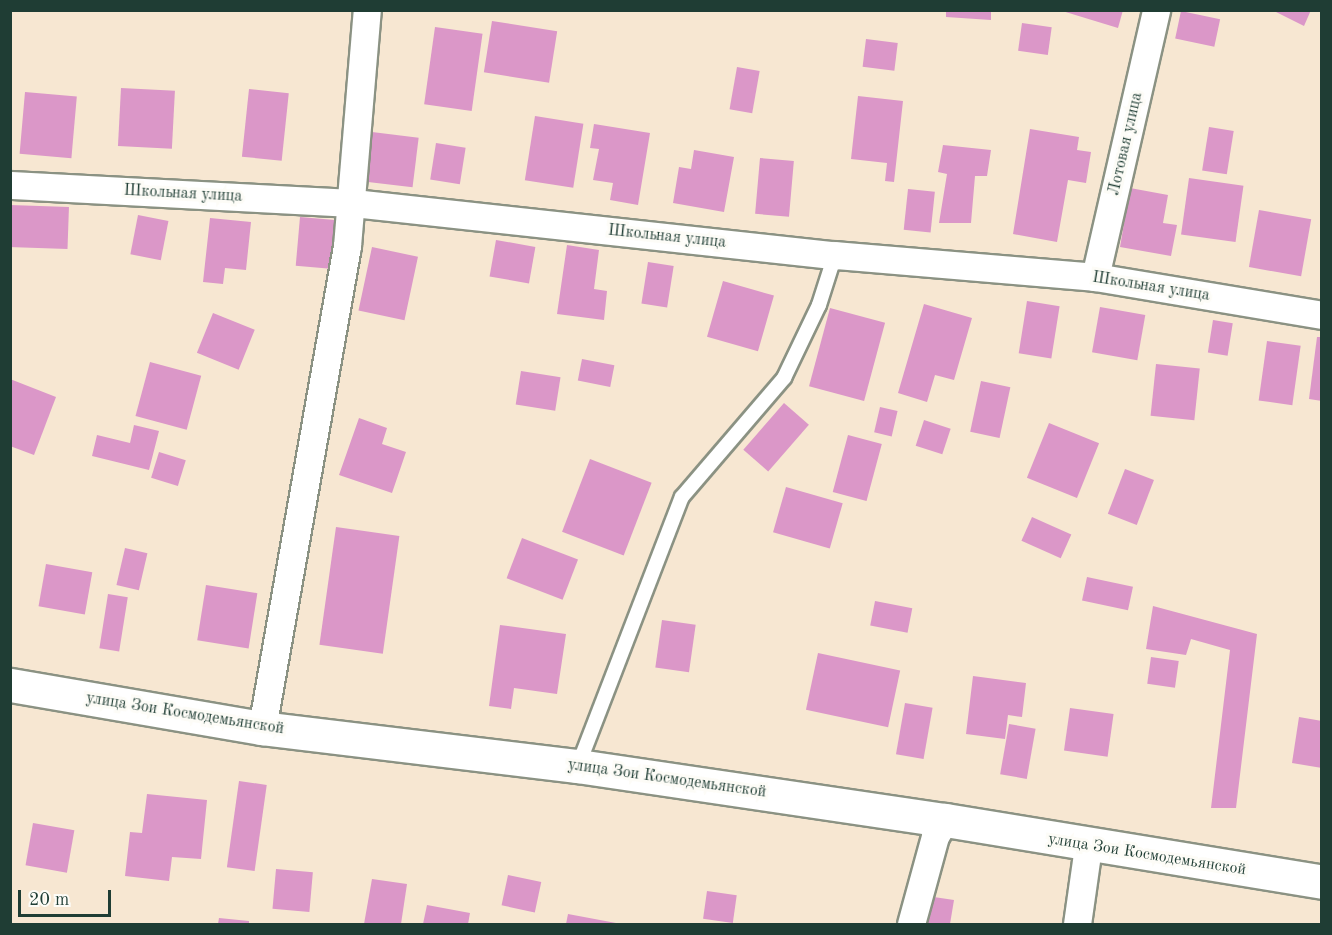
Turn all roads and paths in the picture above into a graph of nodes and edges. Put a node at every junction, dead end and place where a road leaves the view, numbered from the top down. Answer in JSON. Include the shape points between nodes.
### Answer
{"nodes":[{"id":1,"x":367,"y":10,"type":"edge"},
{"id":2,"x":1156,"y":10,"type":"edge"},
{"id":3,"x":10,"y":184,"type":"edge"},
{"id":4,"x":353,"y":203,"type":"junction"},
{"id":5,"x":835,"y":255,"type":"junction"},
{"id":6,"x":1095,"y":277,"type":"junction"},
{"id":7,"x":1322,"y":315,"type":"edge"},
{"id":8,"x":10,"y":685,"type":"edge"},
{"id":9,"x":262,"y":728,"type":"junction"},
{"id":10,"x":578,"y":766,"type":"junction"},
{"id":11,"x":945,"y":820,"type":"junction"},
{"id":12,"x":1088,"y":847,"type":"junction"},
{"id":13,"x":1322,"y":882,"type":"edge"},
{"id":14,"x":911,"y":924,"type":"edge"},
{"id":15,"x":1077,"y":924,"type":"edge"}],
"edges":[{"from":1,"to":4,"type":"street","via":[[351,167]]},
{"from":2,"to":6,"type":"street","name":"Лотовая улица"},
{"from":3,"to":4,"type":"street","name":"Школьная улица"},
{"from":4,"to":5,"type":"street","name":"Школьная улица"},
{"from":4,"to":9,"type":"street","via":[[313,454]]},
{"from":5,"to":6,"type":"street","name":"Школьная улица"},
{"from":5,"to":10,"type":"lane","via":[[819,305],[784,378],[682,497]]},
{"from":6,"to":7,"type":"street","name":"Школьная улица"},
{"from":8,"to":9,"type":"street","name":"улица Зои Космодемьянской"},
{"from":9,"to":10,"type":"street","name":"улица Зои Космодемьянской"},
{"from":10,"to":11,"type":"street","name":"улица Зои Космодемьянской"},
{"from":11,"to":12,"type":"street","name":"улица Зои Космодемьянской"},
{"from":11,"to":14,"type":"street","via":[[935,836]]},
{"from":12,"to":13,"type":"street","name":"улица Зои Космодемьянской"},
{"from":12,"to":15,"type":"street"}]}
